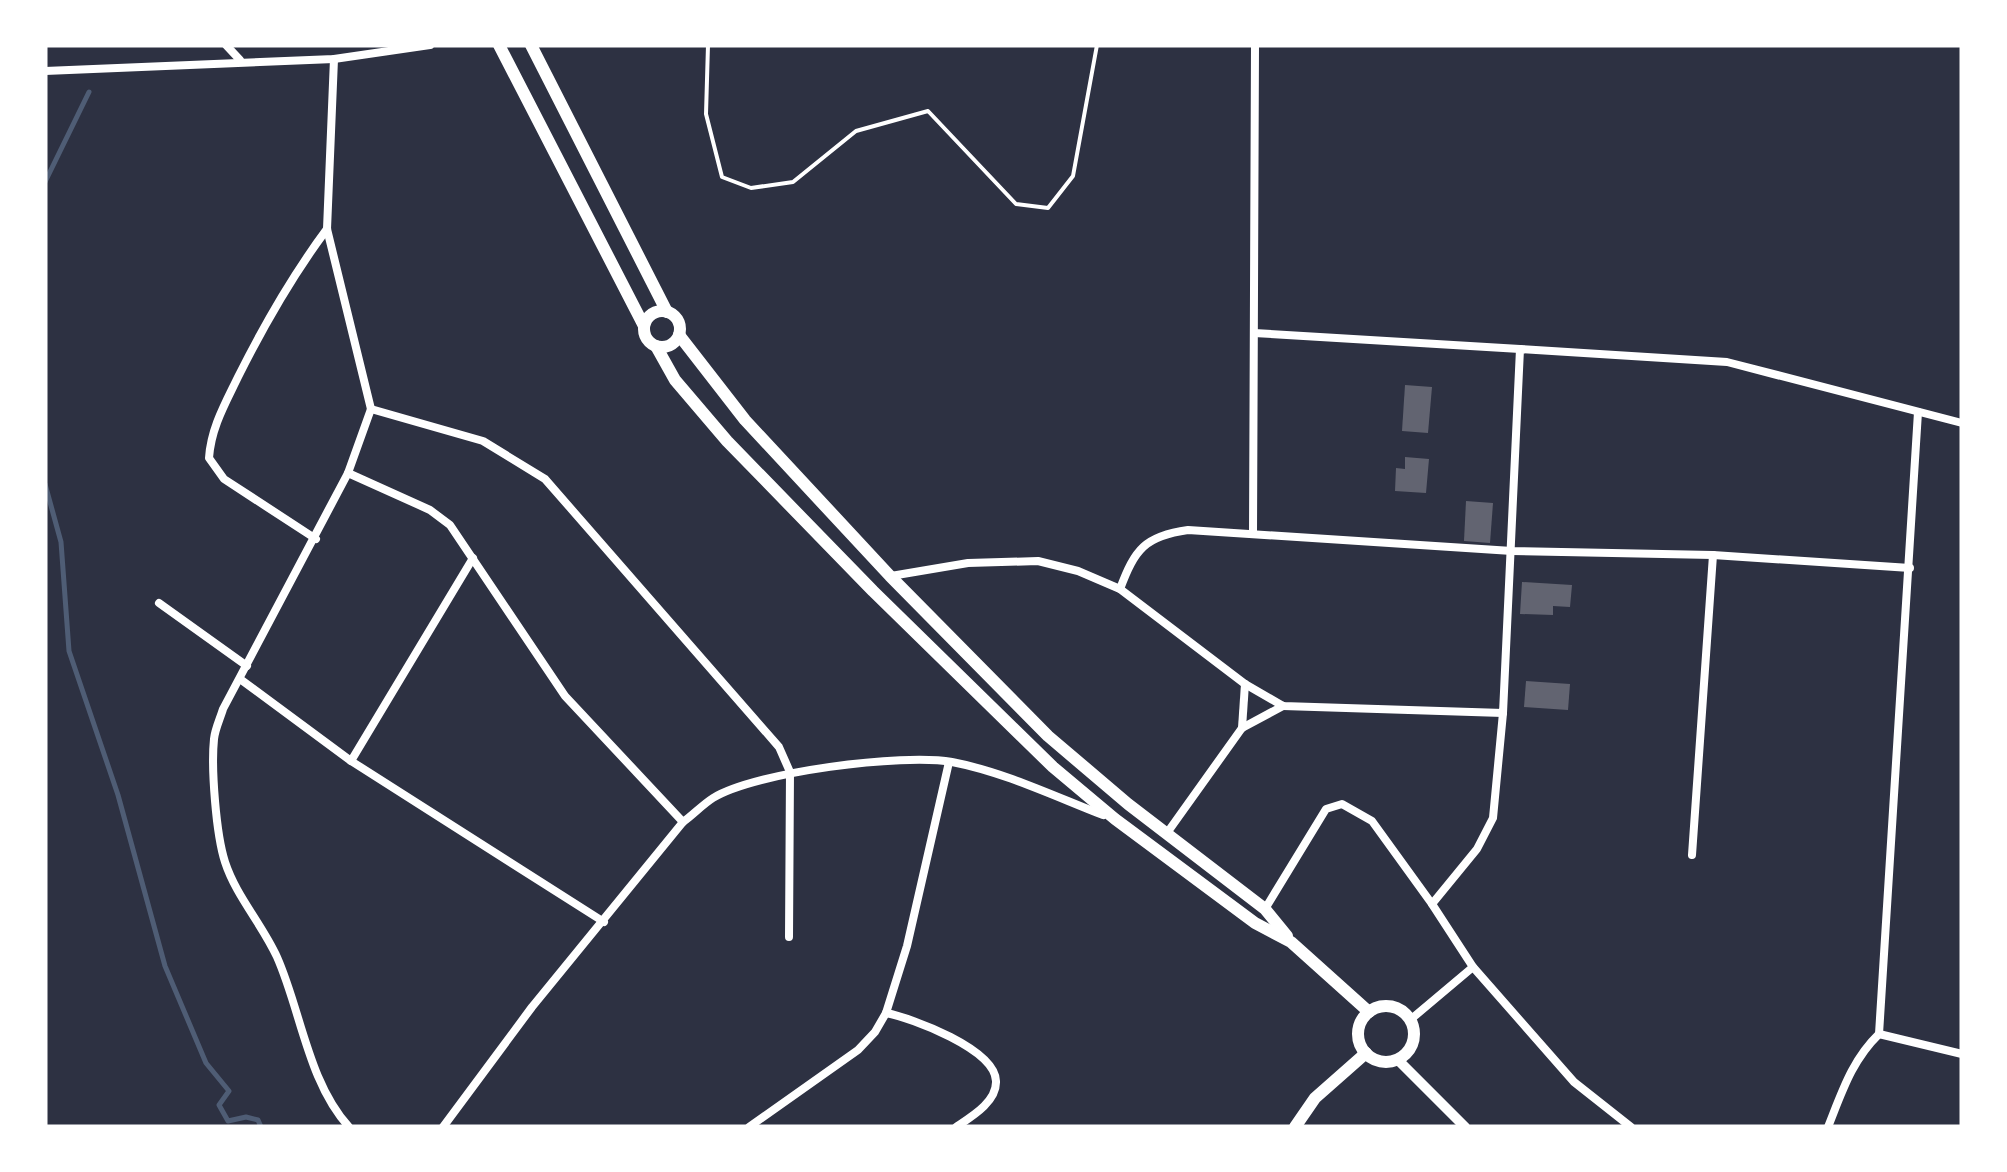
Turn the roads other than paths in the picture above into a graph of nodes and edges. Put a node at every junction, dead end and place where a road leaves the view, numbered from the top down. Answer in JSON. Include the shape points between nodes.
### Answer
{"nodes":[{"id":1,"x":226,"y":45,"type":"edge"},
{"id":2,"x":430,"y":45,"type":"edge"},
{"id":3,"x":499,"y":45,"type":"edge"},
{"id":4,"x":531,"y":45,"type":"edge"},
{"id":5,"x":1255,"y":45,"type":"edge"},
{"id":6,"x":334,"y":59,"type":"junction"},
{"id":7,"x":240,"y":60,"type":"junction"},
{"id":8,"x":47,"y":70,"type":"edge"},
{"id":9,"x":327,"y":229,"type":"junction"},
{"id":10,"x":667,"y":312,"type":"junction"},
{"id":11,"x":644,"y":326,"type":"junction"},
{"id":12,"x":1254,"y":333,"type":"junction"},
{"id":13,"x":679,"y":336,"type":"junction"},
{"id":14,"x":656,"y":346,"type":"junction"},
{"id":15,"x":1520,"y":349,"type":"junction"},
{"id":16,"x":371,"y":408,"type":"junction"},
{"id":17,"x":1918,"y":412,"type":"junction"},
{"id":18,"x":1962,"y":424,"type":"edge"},
{"id":19,"x":348,"y":473,"type":"junction"},
{"id":20,"x":1252,"y":534,"type":"junction"},
{"id":21,"x":316,"y":539,"type":"junction"},
{"id":22,"x":1512,"y":551,"type":"junction"},
{"id":23,"x":1713,"y":554,"type":"junction"},
{"id":24,"x":472,"y":558,"type":"junction"},
{"id":25,"x":1910,"y":568,"type":"junction"},
{"id":26,"x":890,"y":576,"type":"junction"},
{"id":27,"x":1120,"y":589,"type":"junction"},
{"id":28,"x":159,"y":603,"type":"dead end"},
{"id":29,"x":247,"y":666,"type":"junction"},
{"id":30,"x":240,"y":679,"type":"junction"},
{"id":31,"x":1245,"y":684,"type":"junction"},
{"id":32,"x":1282,"y":706,"type":"junction"},
{"id":33,"x":1503,"y":713,"type":"junction"},
{"id":34,"x":1242,"y":728,"type":"junction"},
{"id":35,"x":351,"y":761,"type":"junction"},
{"id":36,"x":950,"y":762,"type":"junction"},
{"id":37,"x":790,"y":772,"type":"junction"},
{"id":38,"x":1114,"y":819,"type":"junction"},
{"id":39,"x":683,"y":822,"type":"junction"},
{"id":40,"x":1167,"y":834,"type":"junction"},
{"id":41,"x":1692,"y":855,"type":"dead end"},
{"id":42,"x":1432,"y":904,"type":"junction"},
{"id":43,"x":1265,"y":909,"type":"junction"},
{"id":44,"x":604,"y":922,"type":"junction"},
{"id":45,"x":790,"y":937,"type":"dead end"},
{"id":46,"x":1292,"y":942,"type":"junction"},
{"id":47,"x":1473,"y":967,"type":"junction"},
{"id":48,"x":1369,"y":1012,"type":"junction"},
{"id":49,"x":886,"y":1013,"type":"junction"},
{"id":50,"x":1410,"y":1020,"type":"junction"},
{"id":51,"x":1879,"y":1034,"type":"junction"},
{"id":52,"x":1366,"y":1053,"type":"junction"},
{"id":53,"x":1962,"y":1054,"type":"edge"},
{"id":54,"x":1398,"y":1060,"type":"junction"},
{"id":55,"x":349,"y":1127,"type":"edge"},
{"id":56,"x":444,"y":1127,"type":"edge"},
{"id":57,"x":750,"y":1127,"type":"edge"},
{"id":58,"x":956,"y":1127,"type":"edge"},
{"id":59,"x":1295,"y":1127,"type":"edge"},
{"id":60,"x":1465,"y":1127,"type":"edge"},
{"id":61,"x":1631,"y":1127,"type":"edge"},
{"id":62,"x":1828,"y":1127,"type":"edge"}],
"edges":[{"from":1,"to":7,"type":"street"},
{"from":2,"to":6,"type":"street"},
{"from":3,"to":11,"type":"main road"},
{"from":4,"to":10,"type":"main road"},
{"from":5,"to":12,"type":"street"},
{"from":6,"to":7,"type":"street"},
{"from":6,"to":9,"type":"street"},
{"from":7,"to":8,"type":"street"},
{"from":9,"to":16,"type":"street"},
{"from":9,"to":21,"type":"street","via":[[264,326],[213,430],[209,458],[224,479]]},
{"from":10,"to":11,"type":"main road","via":[[650,316]]},
{"from":10,"to":13,"type":"main road","via":[[678,321]]},
{"from":11,"to":14,"type":"main road"},
{"from":12,"to":15,"type":"street"},
{"from":12,"to":20,"type":"street"},
{"from":13,"to":14,"type":"main road"},
{"from":13,"to":26,"type":"main road","via":[[745,420]]},
{"from":14,"to":38,"type":"main road","via":[[675,380],[740,455],[914,632]]},
{"from":15,"to":17,"type":"street","via":[[1727,362]]},
{"from":15,"to":22,"type":"street"},
{"from":16,"to":19,"type":"street"},
{"from":16,"to":37,"type":"street","via":[[484,440],[545,479],[778,747]]},
{"from":17,"to":18,"type":"street"},
{"from":17,"to":25,"type":"street"},
{"from":19,"to":21,"type":"street"},
{"from":19,"to":24,"type":"street","via":[[430,510],[450,525]]},
{"from":20,"to":22,"type":"street"},
{"from":20,"to":27,"type":"street","via":[[1162,534],[1142,545]]},
{"from":21,"to":29,"type":"street"},
{"from":22,"to":23,"type":"street"},
{"from":22,"to":33,"type":"street"},
{"from":23,"to":25,"type":"street"},
{"from":23,"to":41,"type":"street"},
{"from":24,"to":35,"type":"street"},
{"from":24,"to":39,"type":"street","via":[[565,696]]},
{"from":25,"to":51,"type":"street"},
{"from":26,"to":27,"type":"street","via":[[1038,561]]},
{"from":26,"to":40,"type":"main road","via":[[1048,736]]},
{"from":27,"to":31,"type":"street"},
{"from":28,"to":29,"type":"street"},
{"from":29,"to":30,"type":"street"},
{"from":30,"to":35,"type":"street"},
{"from":30,"to":55,"type":"street","via":[[214,738],[218,835],[235,886],[278,958],[319,1076]]},
{"from":31,"to":32,"type":"street"},
{"from":31,"to":34,"type":"street"},
{"from":32,"to":33,"type":"street"},
{"from":32,"to":34,"type":"street"},
{"from":33,"to":42,"type":"street","via":[[1493,818]]},
{"from":34,"to":40,"type":"street"},
{"from":35,"to":44,"type":"street"},
{"from":36,"to":37,"type":"street"},
{"from":36,"to":38,"type":"street"},
{"from":36,"to":49,"type":"street"},
{"from":37,"to":39,"type":"street","via":[[714,798]]},
{"from":37,"to":45,"type":"street"},
{"from":38,"to":46,"type":"main road","via":[[1254,923]]},
{"from":39,"to":44,"type":"street"},
{"from":40,"to":43,"type":"main road"},
{"from":42,"to":43,"type":"street","via":[[1372,821],[1342,804],[1326,808]]},
{"from":42,"to":47,"type":"street"},
{"from":43,"to":46,"type":"main road"},
{"from":44,"to":56,"type":"street"},
{"from":46,"to":48,"type":"main road"},
{"from":47,"to":50,"type":"street"},
{"from":47,"to":61,"type":"street","via":[[1574,1082]]},
{"from":48,"to":50,"type":"main road","via":[[1391,1007]]},
{"from":48,"to":52,"type":"main road","via":[[1359,1028]]},
{"from":49,"to":57,"type":"street","via":[[858,1050]]},
{"from":49,"to":58,"type":"street","via":[[958,1040],[994,1072],[988,1101]]},
{"from":50,"to":54,"type":"main road","via":[[1414,1038]]},
{"from":51,"to":53,"type":"street"},
{"from":51,"to":62,"type":"street","via":[[1862,1050]]},
{"from":52,"to":54,"type":"main road","via":[[1380,1062]]},
{"from":52,"to":59,"type":"main road","via":[[1315,1098]]},
{"from":54,"to":60,"type":"street"}]}
